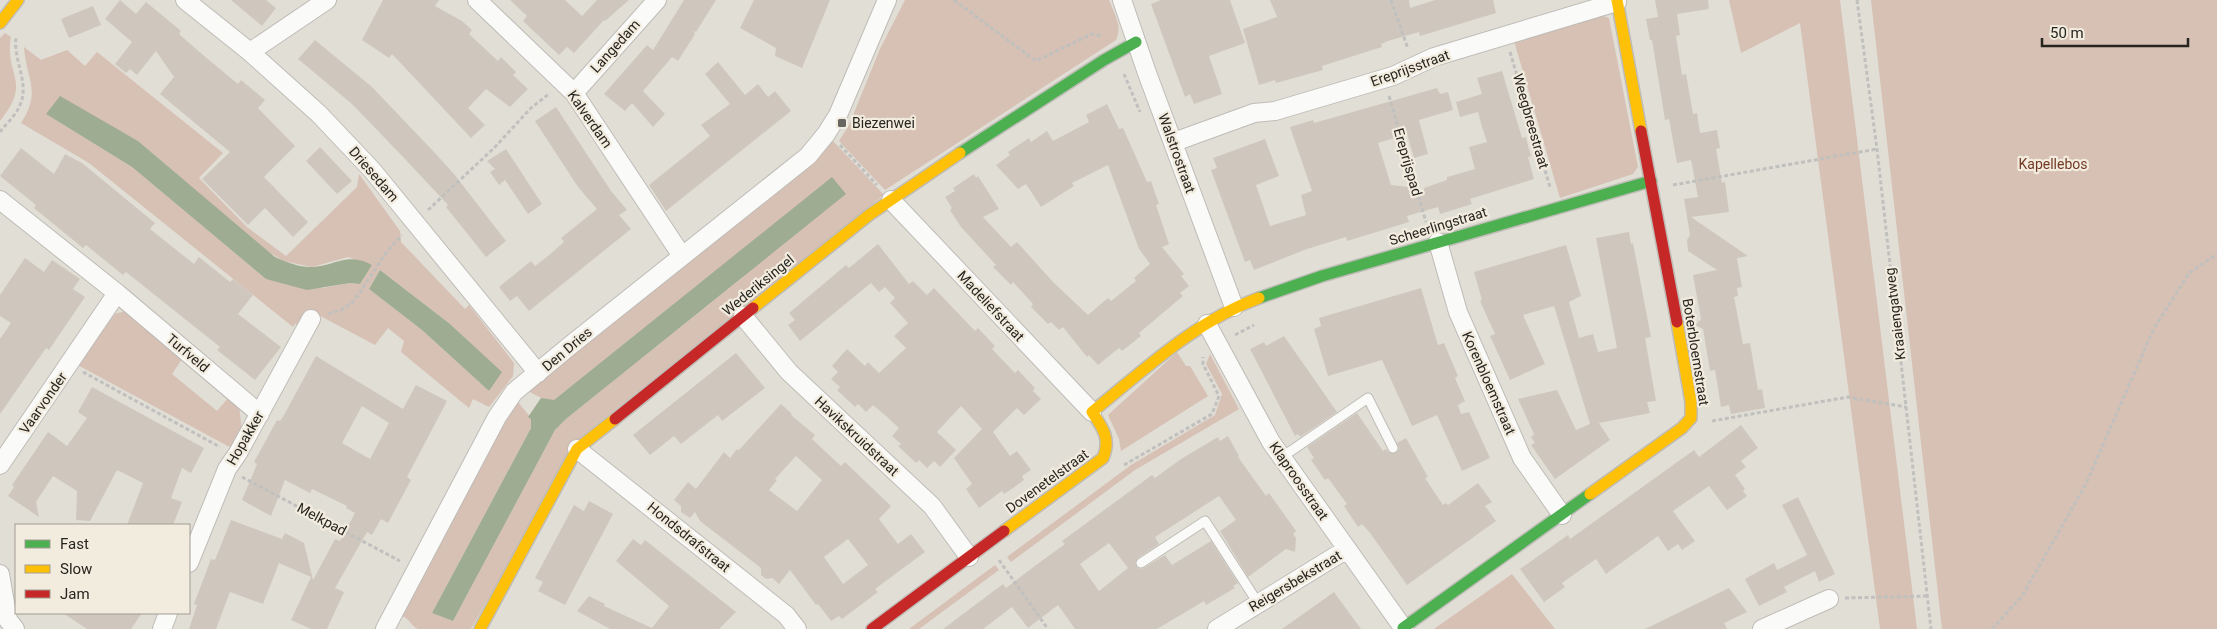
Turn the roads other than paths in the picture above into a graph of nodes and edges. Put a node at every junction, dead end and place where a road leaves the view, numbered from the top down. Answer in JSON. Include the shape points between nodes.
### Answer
{"nodes":[{"id":1,"x":18,"y":0,"type":"edge"},
{"id":2,"x":185,"y":0,"type":"edge"},
{"id":3,"x":327,"y":0,"type":"edge"},
{"id":4,"x":477,"y":0,"type":"edge"},
{"id":5,"x":657,"y":0,"type":"edge"},
{"id":6,"x":887,"y":0,"type":"edge"},
{"id":7,"x":1122,"y":0,"type":"edge"},
{"id":8,"x":1617,"y":1,"type":"edge"},
{"id":9,"x":1,"y":18,"type":"edge"},
{"id":10,"x":1136,"y":42,"type":"junction"},
{"id":11,"x":250,"y":52,"type":"junction"},
{"id":12,"x":568,"y":87,"type":"junction"},
{"id":13,"x":1174,"y":142,"type":"junction"},
{"id":14,"x":1651,"y":181,"type":"junction"},
{"id":15,"x":0,"y":200,"type":"edge"},
{"id":16,"x":891,"y":200,"type":"junction"},
{"id":17,"x":1438,"y":242,"type":"junction"},
{"id":18,"x":682,"y":256,"type":"junction"},
{"id":19,"x":117,"y":293,"type":"junction"},
{"id":20,"x":1231,"y":308,"type":"junction"},
{"id":21,"x":743,"y":316,"type":"junction"},
{"id":22,"x":311,"y":318,"type":"road end"},
{"id":23,"x":1207,"y":324,"type":"junction"},
{"id":24,"x":538,"y":373,"type":"junction"},
{"id":25,"x":1092,"y":412,"type":"junction"},
{"id":26,"x":260,"y":414,"type":"junction"},
{"id":27,"x":1392,"y":448,"type":"dead end"},
{"id":28,"x":578,"y":449,"type":"junction"},
{"id":29,"x":1282,"y":458,"type":"junction"},
{"id":30,"x":0,"y":465,"type":"edge"},
{"id":31,"x":1562,"y":515,"type":"junction"},
{"id":32,"x":1347,"y":549,"type":"junction"},
{"id":33,"x":969,"y":557,"type":"junction"},
{"id":34,"x":190,"y":561,"type":"edge"},
{"id":35,"x":1141,"y":563,"type":"dead end"},
{"id":36,"x":0,"y":574,"type":"edge"},
{"id":37,"x":1829,"y":599,"type":"road end"},
{"id":38,"x":1258,"y":603,"type":"junction"},
{"id":39,"x":168,"y":614,"type":"edge"},
{"id":40,"x":8,"y":625,"type":"edge"},
{"id":41,"x":389,"y":628,"type":"edge"},
{"id":42,"x":1404,"y":628,"type":"edge"},
{"id":43,"x":162,"y":629,"type":"edge"},
{"id":44,"x":480,"y":629,"type":"edge"},
{"id":45,"x":797,"y":629,"type":"edge"},
{"id":46,"x":872,"y":629,"type":"edge"},
{"id":47,"x":1217,"y":629,"type":"edge"},
{"id":48,"x":1762,"y":629,"type":"edge"}],
"edges":[{"from":1,"to":9,"type":"street"},
{"from":2,"to":11,"type":"street","name":"Driesedam"},
{"from":3,"to":11,"type":"street"},
{"from":4,"to":12,"type":"street","name":"Kalverdam"},
{"from":5,"to":12,"type":"street","name":"Langedam"},
{"from":6,"to":18,"type":"street","name":"Den Dries","via":[[838,115],[826,134],[808,156]]},
{"from":7,"to":10,"type":"street","name":"Walstrostraat"},
{"from":8,"to":13,"type":"street","name":"Ereprijsstraat","via":[[1434,57],[1384,79],[1275,111],[1254,113]]},
{"from":8,"to":14,"type":"street","name":"Boterbloemstraat"},
{"from":10,"to":13,"type":"street","name":"Walstrostraat"},
{"from":10,"to":16,"type":"street","name":"Wederiksingel"},
{"from":11,"to":24,"type":"street","name":"Driesedam","via":[[319,114],[372,170]]},
{"from":12,"to":18,"type":"street","name":"Kalverdam"},
{"from":13,"to":20,"type":"street","name":"Walstrostraat"},
{"from":14,"to":17,"type":"street","name":"Scheerlingstraat"},
{"from":14,"to":31,"type":"street","name":"Boterbloemstraat","via":[[1690,402],[1690,418],[1682,428]]},
{"from":15,"to":19,"type":"street","name":"Turfveld"},
{"from":16,"to":21,"type":"street","name":"Wederiksingel"},
{"from":16,"to":25,"type":"street","name":"Madeliefstraat"},
{"from":17,"to":20,"type":"street","name":"Scheerlingstraat","via":[[1322,276]]},
{"from":17,"to":31,"type":"street","name":"Korenbloemstraat","via":[[1458,312],[1522,458]]},
{"from":18,"to":24,"type":"street","name":"Den Dries"},
{"from":19,"to":26,"type":"street","name":"Turfveld"},
{"from":19,"to":30,"type":"street","name":"Vaarvonder"},
{"from":20,"to":23,"type":"street"},
{"from":21,"to":28,"type":"street","name":"Wederiksingel"},
{"from":21,"to":33,"type":"street","name":"Havikskruidstraat","via":[[788,372],[932,506]]},
{"from":22,"to":26,"type":"street","name":"Hopakker"},
{"from":23,"to":25,"type":"street","via":[[1178,342]]},
{"from":23,"to":29,"type":"street","name":"Klaproosstraat"},
{"from":24,"to":41,"type":"street","name":"Den Dries","via":[[514,392],[498,417],[416,570]]},
{"from":25,"to":33,"type":"street","name":"Dovenetelstraat","via":[[1106,433],[1109,447],[1103,458]]},
{"from":26,"to":34,"type":"street","name":"Hopakker","via":[[227,469]]},
{"from":27,"to":29,"type":"lane","via":[[1368,398]]},
{"from":28,"to":44,"type":"street","name":"Wederiksingel"},
{"from":28,"to":45,"type":"street","name":"Hondsdrafstraat","via":[[786,615]]},
{"from":29,"to":32,"type":"street","name":"Klaproosstraat"},
{"from":31,"to":42,"type":"street","name":"Boterbloemstraat"},
{"from":32,"to":38,"type":"street","name":"Reigersbekstraat"},
{"from":32,"to":42,"type":"street","name":"Klaproosstraat"},
{"from":33,"to":46,"type":"street","name":"Dovenetelstraat"},
{"from":35,"to":38,"type":"lane","via":[[1205,521]]},
{"from":36,"to":40,"type":"street"},
{"from":37,"to":48,"type":"street"},
{"from":38,"to":47,"type":"street","name":"Reigersbekstraat"},
{"from":39,"to":43,"type":"street"}]}
